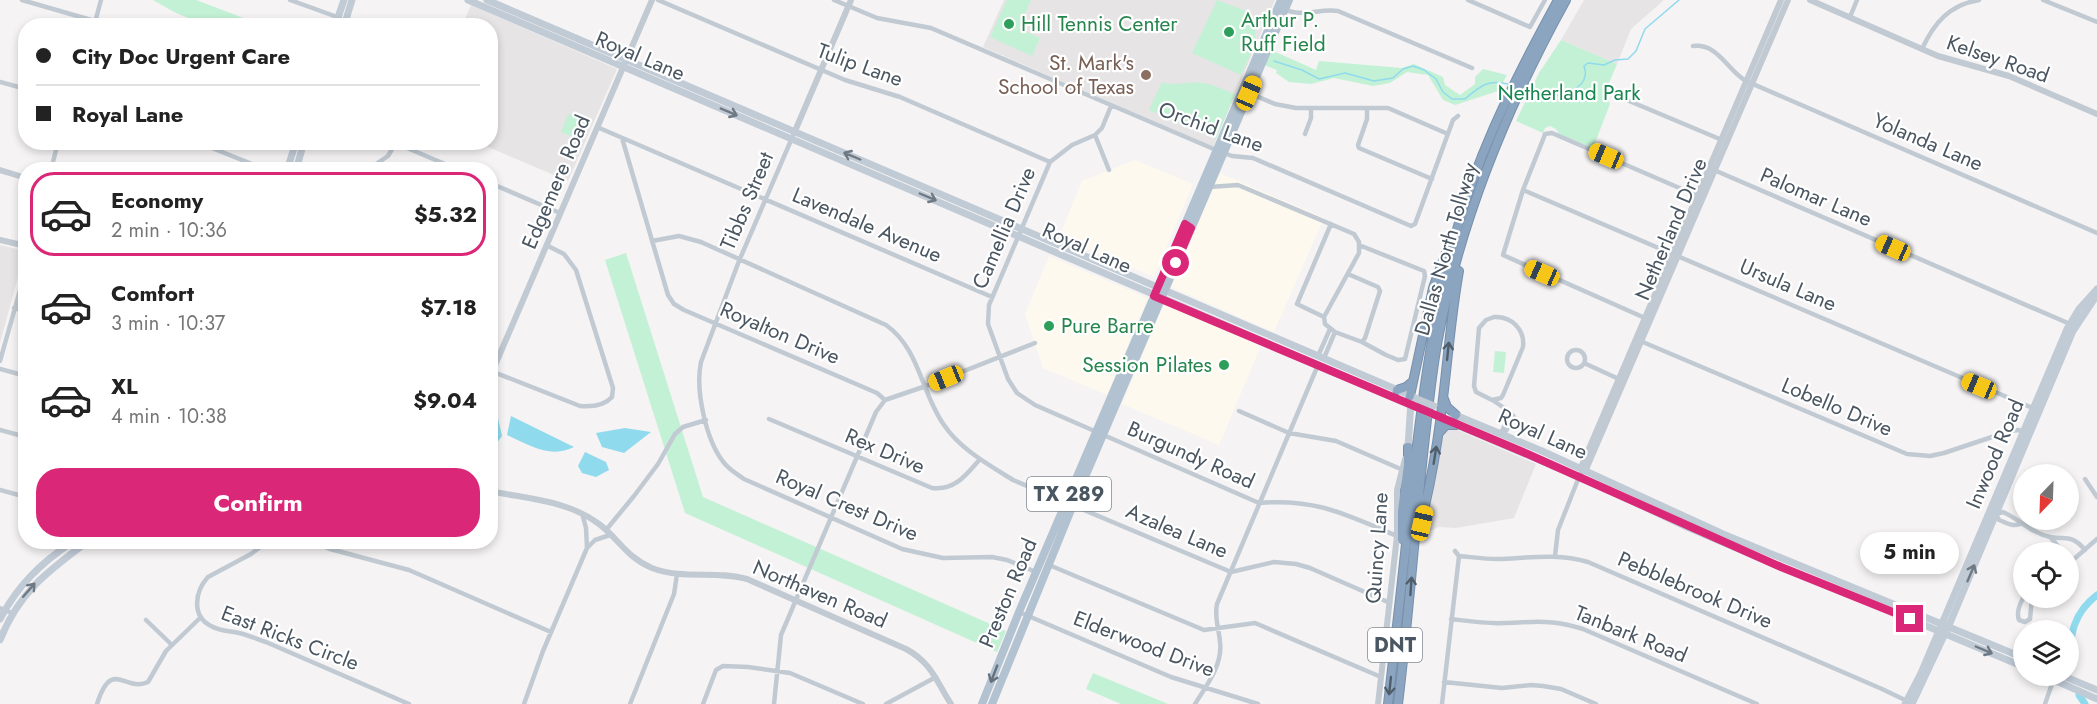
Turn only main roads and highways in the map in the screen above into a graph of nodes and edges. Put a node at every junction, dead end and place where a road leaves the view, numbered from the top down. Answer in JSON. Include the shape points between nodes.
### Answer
{"nodes":[{"id":1,"x":344,"y":0,"type":"edge"},
{"id":2,"x":352,"y":0,"type":"edge"},
{"id":3,"x":468,"y":0,"type":"edge"},
{"id":4,"x":487,"y":0,"type":"edge"},
{"id":5,"x":1289,"y":0,"type":"edge"},
{"id":6,"x":1558,"y":0,"type":"edge"},
{"id":7,"x":1566,"y":0,"type":"edge"},
{"id":8,"x":1281,"y":5,"type":"edge"},
{"id":9,"x":341,"y":18,"type":"edge"},
{"id":10,"x":342,"y":18,"type":"edge"},
{"id":11,"x":543,"y":28,"type":"junction"},
{"id":12,"x":709,"y":99,"type":"junction"},
{"id":13,"x":912,"y":186,"type":"junction"},
{"id":14,"x":1462,"y":210,"type":"junction"},
{"id":15,"x":1463,"y":240,"type":"junction"},
{"id":16,"x":2097,"y":289,"type":"edge"},
{"id":17,"x":1159,"y":293,"type":"junction"},
{"id":18,"x":2097,"y":295,"type":"edge"},
{"id":19,"x":1218,"y":313,"type":"junction"},
{"id":20,"x":1214,"y":321,"type":"junction"},
{"id":21,"x":1236,"y":321,"type":"junction"},
{"id":22,"x":2072,"y":325,"type":"junction"},
{"id":23,"x":1233,"y":328,"type":"junction"},
{"id":24,"x":1283,"y":345,"type":"junction"},
{"id":25,"x":1321,"y":357,"type":"junction"},
{"id":26,"x":1318,"y":364,"type":"junction"},
{"id":27,"x":1412,"y":381,"type":"junction"},
{"id":28,"x":1397,"y":390,"type":"junction"},
{"id":29,"x":1443,"y":396,"type":"junction"},
{"id":30,"x":1414,"y":402,"type":"junction"},
{"id":31,"x":1437,"y":412,"type":"junction"},
{"id":32,"x":1456,"y":415,"type":"junction"},
{"id":33,"x":1457,"y":425,"type":"junction"},
{"id":34,"x":1438,"y":433,"type":"junction"},
{"id":35,"x":1501,"y":433,"type":"junction"},
{"id":36,"x":1497,"y":441,"type":"junction"},
{"id":37,"x":1408,"y":447,"type":"joint"},
{"id":38,"x":1542,"y":451,"type":"junction"},
{"id":39,"x":1538,"y":459,"type":"junction"},
{"id":40,"x":1581,"y":473,"type":"junction"},
{"id":41,"x":62,"y":549,"type":"edge"},
{"id":42,"x":78,"y":549,"type":"edge"},
{"id":43,"x":1409,"y":558,"type":"junction"},
{"id":44,"x":6,"y":610,"type":"edge"},
{"id":45,"x":0,"y":619,"type":"edge"},
{"id":46,"x":1943,"y":628,"type":"junction"},
{"id":47,"x":0,"y":640,"type":"edge"},
{"id":48,"x":1007,"y":652,"type":"junction"},
{"id":49,"x":2010,"y":657,"type":"junction"},
{"id":50,"x":2013,"y":657,"type":"edge"},
{"id":51,"x":2013,"y":659,"type":"edge"},
{"id":52,"x":2079,"y":682,"type":"edge"},
{"id":53,"x":2072,"y":686,"type":"edge"},
{"id":54,"x":2097,"y":690,"type":"edge"},
{"id":55,"x":2097,"y":699,"type":"edge"},
{"id":56,"x":1909,"y":703,"type":"edge"},
{"id":57,"x":982,"y":704,"type":"edge"},
{"id":58,"x":992,"y":704,"type":"edge"},
{"id":59,"x":1388,"y":704,"type":"edge"},
{"id":60,"x":1398,"y":704,"type":"edge"}],
"edges":[{"from":1,"to":9,"type":"main road"},
{"from":2,"to":10,"type":"main road"},
{"from":3,"to":11,"type":"main road","name":"Royal Lane"},
{"from":4,"to":11,"type":"main road","name":"Royal Lane"},
{"from":5,"to":8,"type":"main road","name":"Preston Road","number":"TX 289"},
{"from":6,"to":14,"type":"highway","name":"Dallas North Tollway","number":"DNT","via":[[1505,103]]},
{"from":7,"to":15,"type":"highway","name":"Dallas North Tollway","number":"DNT","via":[[1505,120]]},
{"from":8,"to":17,"type":"main road","name":"Preston Road","number":"TX 289"},
{"from":11,"to":12,"type":"main road","name":"Royal Lane"},
{"from":12,"to":13,"type":"main road","name":"Royal Lane","one_way":true,"via":[[792,139]]},
{"from":13,"to":12,"type":"main road","name":"Royal Lane","one_way":true,"via":[[795,131]]},
{"from":13,"to":17,"type":"main road","name":"Royal Lane"},
{"from":14,"to":27,"type":"highway","via":[[1433,288]]},
{"from":14,"to":43,"type":"highway","name":"Dallas North Tollway","number":"DNT","via":[[1429,352]]},
{"from":29,"to":15,"type":"highway","one_way":true},
{"from":15,"to":43,"type":"highway","name":"Dallas North Tollway","number":"DNT","via":[[1434,365]]},
{"from":16,"to":22,"type":"main road","name":"Inwood Road","via":[[2079,309]]},
{"from":17,"to":19,"type":"main road","name":"Royal Lane"},
{"from":17,"to":20,"type":"main road","name":"Royal Lane"},
{"from":17,"to":48,"type":"main road","name":"Preston Road","number":"TX 289"},
{"from":18,"to":22,"type":"main road","name":"Inwood Road"},
{"from":19,"to":20,"type":"main road"},
{"from":19,"to":21,"type":"main road","name":"Royal Lane"},
{"from":20,"to":23,"type":"main road","name":"Royal Lane"},
{"from":21,"to":23,"type":"main road"},
{"from":21,"to":24,"type":"main road","name":"Royal Lane"},
{"from":22,"to":46,"type":"main road","name":"Inwood Road"},
{"from":23,"to":24,"type":"main road","name":"Royal Lane"},
{"from":24,"to":25,"type":"main road","name":"Royal Lane"},
{"from":24,"to":26,"type":"main road","name":"Royal Lane"},
{"from":25,"to":26,"type":"main road"},
{"from":25,"to":28,"type":"main road","name":"Royal Lane"},
{"from":26,"to":30,"type":"main road","name":"Royal Lane"},
{"from":27,"to":28,"type":"highway"},
{"from":27,"to":30,"type":"highway"},
{"from":28,"to":30,"type":"main road","name":"Royal Lane"},
{"from":29,"to":31,"type":"highway"},
{"from":29,"to":32,"type":"highway"},
{"from":30,"to":31,"type":"main road","name":"Royal Lane","bridge":true},
{"from":30,"to":37,"type":"main road","name":"Quincy Lane"},
{"from":31,"to":32,"type":"main road","name":"Royal Lane"},
{"from":31,"to":33,"type":"main road","name":"Royal Lane"},
{"from":31,"to":34,"type":"highway"},
{"from":32,"to":35,"type":"main road","name":"Royal Lane"},
{"from":33,"to":34,"type":"highway","via":[[1446,425]]},
{"from":33,"to":36,"type":"main road","name":"Royal Lane"},
{"from":43,"to":34,"type":"highway","one_way":true,"via":[[1428,495]]},
{"from":35,"to":36,"type":"main road"},
{"from":35,"to":38,"type":"main road","name":"Royal Lane"},
{"from":36,"to":39,"type":"main road","name":"Royal Lane"},
{"from":37,"to":43,"type":"highway","via":[[1402,511]]},
{"from":38,"to":39,"type":"main road"},
{"from":38,"to":40,"type":"main road","name":"Royal Lane"},
{"from":39,"to":40,"type":"main road","name":"Royal Lane"},
{"from":40,"to":46,"type":"main road","name":"Royal Lane","via":[[1739,545]]},
{"from":41,"to":44,"type":"main road","via":[[26,580]]},
{"from":44,"to":42,"type":"main road","one_way":true},
{"from":43,"to":59,"type":"highway","name":"Dallas North Tollway","number":"DNT","one_way":true},
{"from":60,"to":43,"type":"highway","name":"Dallas North Tollway","number":"DNT","one_way":true,"via":[[1409,613]]},
{"from":44,"to":45,"type":"main road"},
{"from":44,"to":47,"type":"main road"},
{"from":46,"to":49,"type":"main road","name":"Royal Lane"},
{"from":46,"to":56,"type":"main road","name":"Inwood Road"},
{"from":48,"to":57,"type":"main road","name":"Preston Road","number":"TX 289","one_way":true},
{"from":48,"to":58,"type":"main road","name":"Preston Road","number":"TX 289"},
{"from":49,"to":50,"type":"main road","name":"Royal Lane"},
{"from":49,"to":51,"type":"main road","name":"Royal Lane"},
{"from":52,"to":54,"type":"main road"},
{"from":53,"to":55,"type":"main road"}]}
